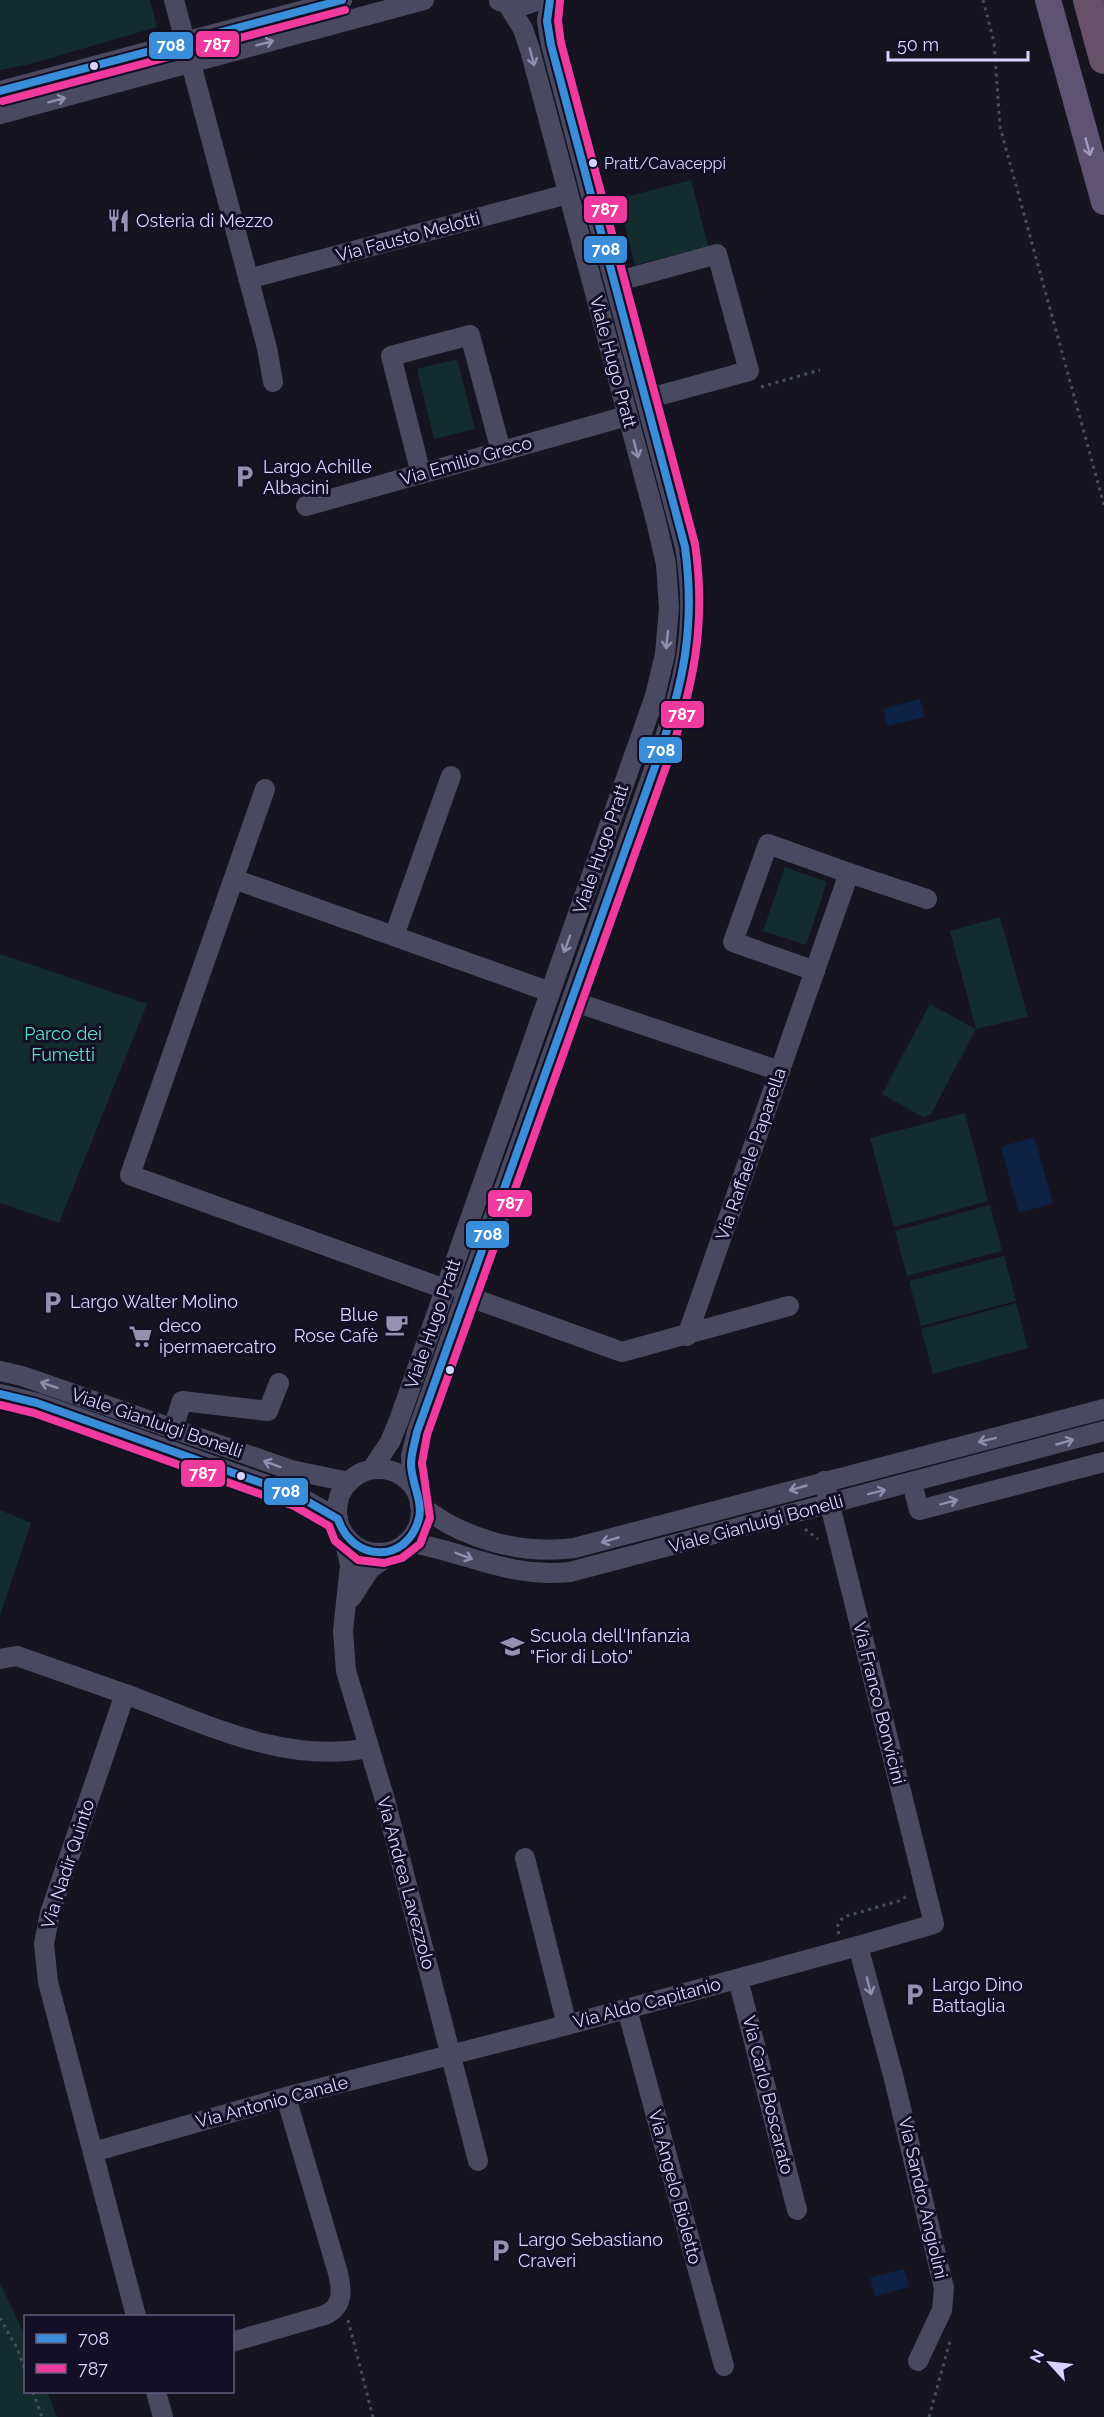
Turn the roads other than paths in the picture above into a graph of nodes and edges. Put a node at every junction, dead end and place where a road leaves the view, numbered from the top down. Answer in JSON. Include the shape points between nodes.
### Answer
{"nodes":[{"id":1,"x":174,"y":0,"type":"edge"},
{"id":2,"x":342,"y":0,"type":"edge"},
{"id":3,"x":424,"y":0,"type":"edge"},
{"id":4,"x":540,"y":0,"type":"edge"},
{"id":5,"x":550,"y":0,"type":"edge"},
{"id":6,"x":1039,"y":0,"type":"edge"},
{"id":7,"x":1048,"y":0,"type":"edge"},
{"id":8,"x":1088,"y":0,"type":"edge"},
{"id":9,"x":502,"y":2,"type":"edge"},
{"id":10,"x":186,"y":41,"type":"junction"},
{"id":11,"x":1104,"y":59,"type":"edge"},
{"id":12,"x":192,"y":63,"type":"junction"},
{"id":13,"x":0,"y":91,"type":"edge"},
{"id":14,"x":1073,"y":92,"type":"junction"},
{"id":15,"x":0,"y":114,"type":"edge"},
{"id":16,"x":568,"y":194,"type":"junction"},
{"id":17,"x":1104,"y":202,"type":"edge"},
{"id":18,"x":248,"y":279,"type":"junction"},
{"id":19,"x":615,"y":282,"type":"junction"},
{"id":20,"x":273,"y":382,"type":"dead end"},
{"id":21,"x":646,"y":399,"type":"junction"},
{"id":22,"x":627,"y":416,"type":"junction"},
{"id":23,"x":501,"y":451,"type":"junction"},
{"id":24,"x":421,"y":474,"type":"junction"},
{"id":25,"x":306,"y":506,"type":"dead end"},
{"id":26,"x":451,"y":776,"type":"dead end"},
{"id":27,"x":265,"y":789,"type":"dead end"},
{"id":28,"x":849,"y":873,"type":"junction"},
{"id":29,"x":234,"y":879,"type":"junction"},
{"id":30,"x":927,"y":899,"type":"dead end"},
{"id":31,"x":394,"y":936,"type":"junction"},
{"id":32,"x":814,"y":971,"type":"junction"},
{"id":33,"x":550,"y":992,"type":"junction"},
{"id":34,"x":572,"y":1001,"type":"junction"},
{"id":35,"x":780,"y":1071,"type":"junction"},
{"id":36,"x":445,"y":1289,"type":"junction"},
{"id":37,"x":464,"y":1295,"type":"junction"},
{"id":38,"x":789,"y":1306,"type":"dead end"},
{"id":39,"x":687,"y":1336,"type":"junction"},
{"id":40,"x":0,"y":1371,"type":"edge"},
{"id":41,"x":279,"y":1383,"type":"dead end"},
{"id":42,"x":0,"y":1394,"type":"edge"},
{"id":43,"x":1104,"y":1409,"type":"edge"},
{"id":44,"x":173,"y":1428,"type":"junction"},
{"id":45,"x":1104,"y":1431,"type":"edge"},
{"id":46,"x":1104,"y":1462,"type":"edge"},
{"id":47,"x":372,"y":1469,"type":"junction"},
{"id":48,"x":824,"y":1481,"type":"junction"},
{"id":49,"x":349,"y":1482,"type":"junction"},
{"id":50,"x":912,"y":1483,"type":"junction"},
{"id":51,"x":413,"y":1485,"type":"junction"},
{"id":52,"x":828,"y":1504,"type":"junction"},
{"id":53,"x":420,"y":1505,"type":"junction"},
{"id":54,"x":341,"y":1527,"type":"junction"},
{"id":55,"x":402,"y":1546,"type":"junction"},
{"id":56,"x":347,"y":1606,"type":"junction"},
{"id":57,"x":0,"y":1659,"type":"edge"},
{"id":58,"x":125,"y":1694,"type":"junction"},
{"id":59,"x":368,"y":1748,"type":"junction"},
{"id":60,"x":525,"y":1858,"type":"dead end"},
{"id":61,"x":850,"y":1948,"type":"junction"},
{"id":62,"x":738,"y":1979,"type":"junction"},
{"id":63,"x":627,"y":2009,"type":"junction"},
{"id":64,"x":567,"y":2025,"type":"junction"},
{"id":65,"x":452,"y":2055,"type":"junction"},
{"id":66,"x":286,"y":2097,"type":"junction"},
{"id":67,"x":93,"y":2152,"type":"junction"},
{"id":68,"x":478,"y":2161,"type":"dead end"},
{"id":69,"x":797,"y":2210,"type":"dead end"},
{"id":70,"x":136,"y":2315,"type":"edge"},
{"id":71,"x":234,"y":2341,"type":"edge"},
{"id":72,"x":918,"y":2361,"type":"dead end"},
{"id":73,"x":724,"y":2366,"type":"dead end"},
{"id":74,"x":157,"y":2393,"type":"edge"},
{"id":75,"x":163,"y":2417,"type":"edge"}],
"edges":[{"from":1,"to":10,"type":"street"},
{"from":2,"to":10,"type":"street"},
{"from":12,"to":3,"type":"street","one_way":true},
{"from":4,"to":9,"type":"street","via":[[530,5]]},
{"from":5,"to":19,"type":"street","name":"Viale Hugo Pratt","via":[[547,21],[551,45]]},
{"from":6,"to":14,"type":"main road"},
{"from":7,"to":14,"type":"main road"},
{"from":8,"to":11,"type":"highway"},
{"from":9,"to":16,"type":"street","name":"Viale Hugo Pratt","one_way":true,"via":[[527,38]]},
{"from":10,"to":12,"type":"street"},
{"from":10,"to":13,"type":"street"},
{"from":15,"to":12,"type":"street","one_way":true},
{"from":12,"to":18,"type":"street"},
{"from":14,"to":17,"type":"main road","one_way":true},
{"from":16,"to":18,"type":"street","name":"Via Fausto Melotti"},
{"from":16,"to":22,"type":"street","name":"Viale Hugo Pratt"},
{"from":18,"to":20,"type":"street"},
{"from":19,"to":21,"type":"street","name":"Viale Hugo Pratt"},
{"from":19,"to":21,"type":"street","via":[[717,254],[749,371]]},
{"from":21,"to":34,"type":"street","name":"Viale Hugo Pratt","via":[[689,568],[689,654],[672,719]]},
{"from":22,"to":23,"type":"street","name":"Via Emilio Greco"},
{"from":22,"to":33,"type":"street","name":"Viale Hugo Pratt","one_way":true,"via":[[666,564],[669,608],[665,654],[655,696]]},
{"from":23,"to":24,"type":"street","name":"Via Emilio Greco"},
{"from":23,"to":24,"type":"street","via":[[470,335],[391,356]]},
{"from":24,"to":25,"type":"street","name":"Via Emilio Greco"},
{"from":26,"to":31,"type":"street"},
{"from":27,"to":29,"type":"street"},
{"from":28,"to":30,"type":"street"},
{"from":28,"to":32,"type":"street","name":"Via Raffaele Paparella"},
{"from":28,"to":32,"type":"street","via":[[768,844],[733,942]]},
{"from":29,"to":31,"type":"street"},
{"from":29,"to":36,"type":"street","via":[[130,1175]]},
{"from":31,"to":33,"type":"street"},
{"from":32,"to":35,"type":"street","name":"Via Raffaele Paparella"},
{"from":33,"to":36,"type":"street","name":"Viale Hugo Pratt"},
{"from":34,"to":35,"type":"street"},
{"from":34,"to":37,"type":"street","name":"Viale Hugo Pratt"},
{"from":35,"to":39,"type":"street","name":"Via Raffaele Paparella"},
{"from":36,"to":47,"type":"street","name":"Viale Hugo Pratt","via":[[395,1431]]},
{"from":37,"to":39,"type":"street","via":[[622,1352]]},
{"from":37,"to":51,"type":"street","name":"Viale Hugo Pratt","via":[[413,1446]]},
{"from":38,"to":39,"type":"street"},
{"from":44,"to":40,"type":"street","name":"Viale Gianluigi Bonelli","one_way":true},
{"from":41,"to":44,"type":"street","via":[[268,1412],[182,1401]]},
{"from":42,"to":54,"type":"street","name":"Viale Gianluigi Bonelli","via":[[37,1403],[298,1496]]},
{"from":43,"to":48,"type":"street","name":"Viale Gianluigi Bonelli","one_way":true},
{"from":49,"to":44,"type":"street","name":"Viale Gianluigi Bonelli","one_way":true,"via":[[291,1470]]},
{"from":50,"to":45,"type":"street","name":"Viale Gianluigi Bonelli","one_way":true},
{"from":50,"to":46,"type":"street","one_way":true,"via":[[919,1510]]},
{"from":47,"to":49,"type":"street"},
{"from":47,"to":51,"type":"street","via":[[392,1470]]},
{"from":48,"to":52,"type":"street","name":"Via Franco Bonvicini"},
{"from":48,"to":53,"type":"street","name":"Viale Gianluigi Bonelli","one_way":true,"via":[[597,1543],[553,1551],[497,1543],[448,1524]]},
{"from":49,"to":54,"type":"street","via":[[339,1499]]},
{"from":52,"to":50,"type":"street","name":"Viale Gianluigi Bonelli","one_way":true},
{"from":51,"to":53,"type":"street"},
{"from":55,"to":52,"type":"street","name":"Viale Gianluigi Bonelli","one_way":true,"via":[[447,1550],[504,1569],[561,1573]]},
{"from":52,"to":61,"type":"street","name":"Via Franco Bonvicini","via":[[934,1924]]},
{"from":53,"to":55,"type":"street","via":[[417,1526]]},
{"from":54,"to":55,"type":"street","via":[[356,1546],[370,1552],[383,1553]]},
{"from":54,"to":56,"type":"street","name":"Via Andrea Lavezzolo","via":[[350,1565]]},
{"from":55,"to":56,"type":"street","via":[[370,1569]]},
{"from":56,"to":59,"type":"street","name":"Via Andrea Lavezzolo","via":[[344,1659]]},
{"from":57,"to":58,"type":"street","via":[[21,1657]]},
{"from":58,"to":59,"type":"street","via":[[281,1747],[324,1754]]},
{"from":58,"to":67,"type":"street","name":"Via Nadir Quinto","via":[[52,1905],[44,1944],[46,1974]]},
{"from":59,"to":65,"type":"street","name":"Via Andrea Lavezzolo"},
{"from":60,"to":64,"type":"street"},
{"from":61,"to":62,"type":"street","name":"Via Aldo Capitanio"},
{"from":61,"to":72,"type":"street","name":"Via Sandro Angiolini","one_way":true,"via":[[891,2066],[945,2294],[942,2310]]},
{"from":62,"to":63,"type":"street","name":"Via Aldo Capitanio"},
{"from":62,"to":69,"type":"street","name":"Via Carlo Boscarato"},
{"from":63,"to":64,"type":"street","name":"Via Aldo Capitanio"},
{"from":63,"to":73,"type":"street","name":"Via Angelo Bioletto"},
{"from":64,"to":65,"type":"street","name":"Via Aldo Capitanio"},
{"from":65,"to":66,"type":"street","name":"Via Antonio Canale"},
{"from":65,"to":68,"type":"street","name":"Via Andrea Lavezzolo"},
{"from":66,"to":67,"type":"street","name":"Via Antonio Canale"},
{"from":66,"to":71,"type":"street","via":[[342,2296],[326,2315]]},
{"from":67,"to":70,"type":"street","name":"Via Nadir Quinto"},
{"from":74,"to":75,"type":"street"}]}
